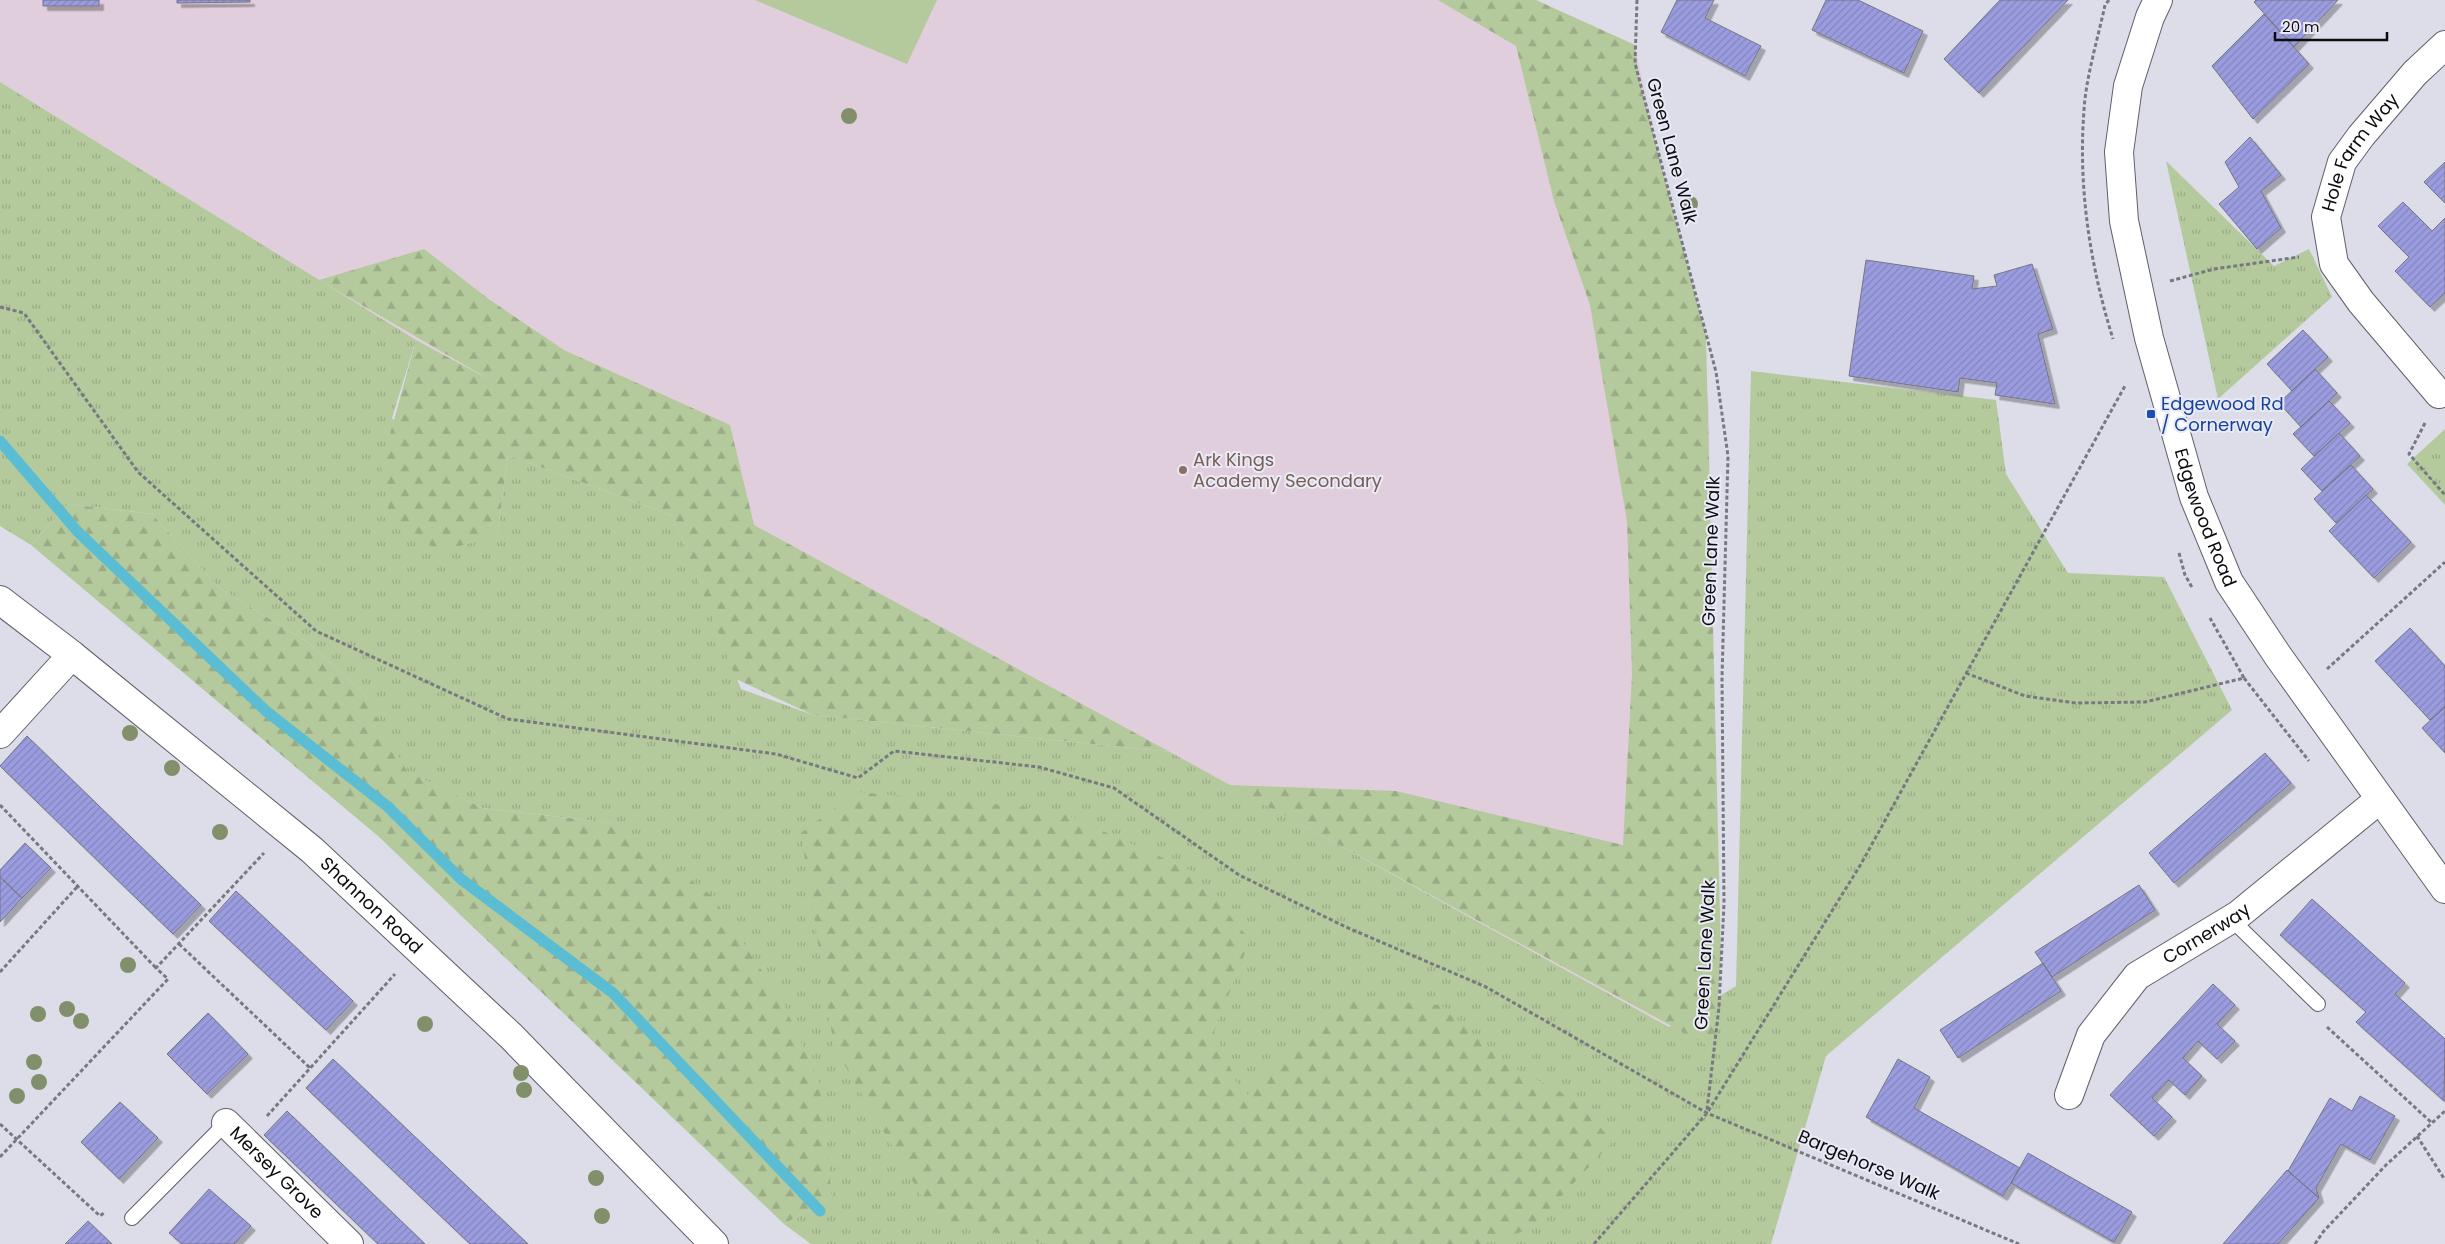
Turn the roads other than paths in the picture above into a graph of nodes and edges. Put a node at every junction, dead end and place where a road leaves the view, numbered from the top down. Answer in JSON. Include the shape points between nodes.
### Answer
{"nodes":[{"id":1,"x":2158,"y":0,"type":"edge"},
{"id":2,"x":2445,"y":45,"type":"edge"},
{"id":3,"x":2439,"y":394,"type":"road end"},
{"id":4,"x":0,"y":600,"type":"edge"},
{"id":5,"x":72,"y":655,"type":"junction"},
{"id":6,"x":0,"y":734,"type":"edge"},
{"id":7,"x":2380,"y":799,"type":"junction"},
{"id":8,"x":2445,"y":889,"type":"edge"},
{"id":9,"x":2231,"y":919,"type":"junction"},
{"id":10,"x":2318,"y":1004,"type":"dead end"},
{"id":11,"x":2069,"y":1095,"type":"dead end"},
{"id":12,"x":235,"y":1132,"type":"joint"},
{"id":13,"x":132,"y":1218,"type":"road end"},
{"id":14,"x":349,"y":1244,"type":"edge"},
{"id":15,"x":714,"y":1244,"type":"edge"}],
"edges":[{"from":1,"to":7,"type":"street","name":"Edgewood Road","via":[[2128,86],[2119,152],[2124,221],[2150,338],[2194,496],[2229,582]]},
{"from":2,"to":3,"type":"street","name":"Hole Farm Way","via":[[2414,73],[2342,162],[2326,217],[2334,264],[2361,302]]},
{"from":4,"to":5,"type":"street","name":"Shannon Road"},
{"from":5,"to":6,"type":"street"},
{"from":5,"to":15,"type":"street","name":"Shannon Road","via":[[312,850],[511,1036]]},
{"from":7,"to":8,"type":"street","name":"Edgewood Road"},
{"from":7,"to":9,"type":"street","name":"Cornerway"},
{"from":9,"to":10,"type":"lane"},
{"from":9,"to":11,"type":"street","name":"Cornerway","via":[[2137,976],[2091,1035]]},
{"from":12,"to":13,"type":"lane"},
{"from":12,"to":14,"type":"street","name":"Mersey Grove"}]}
